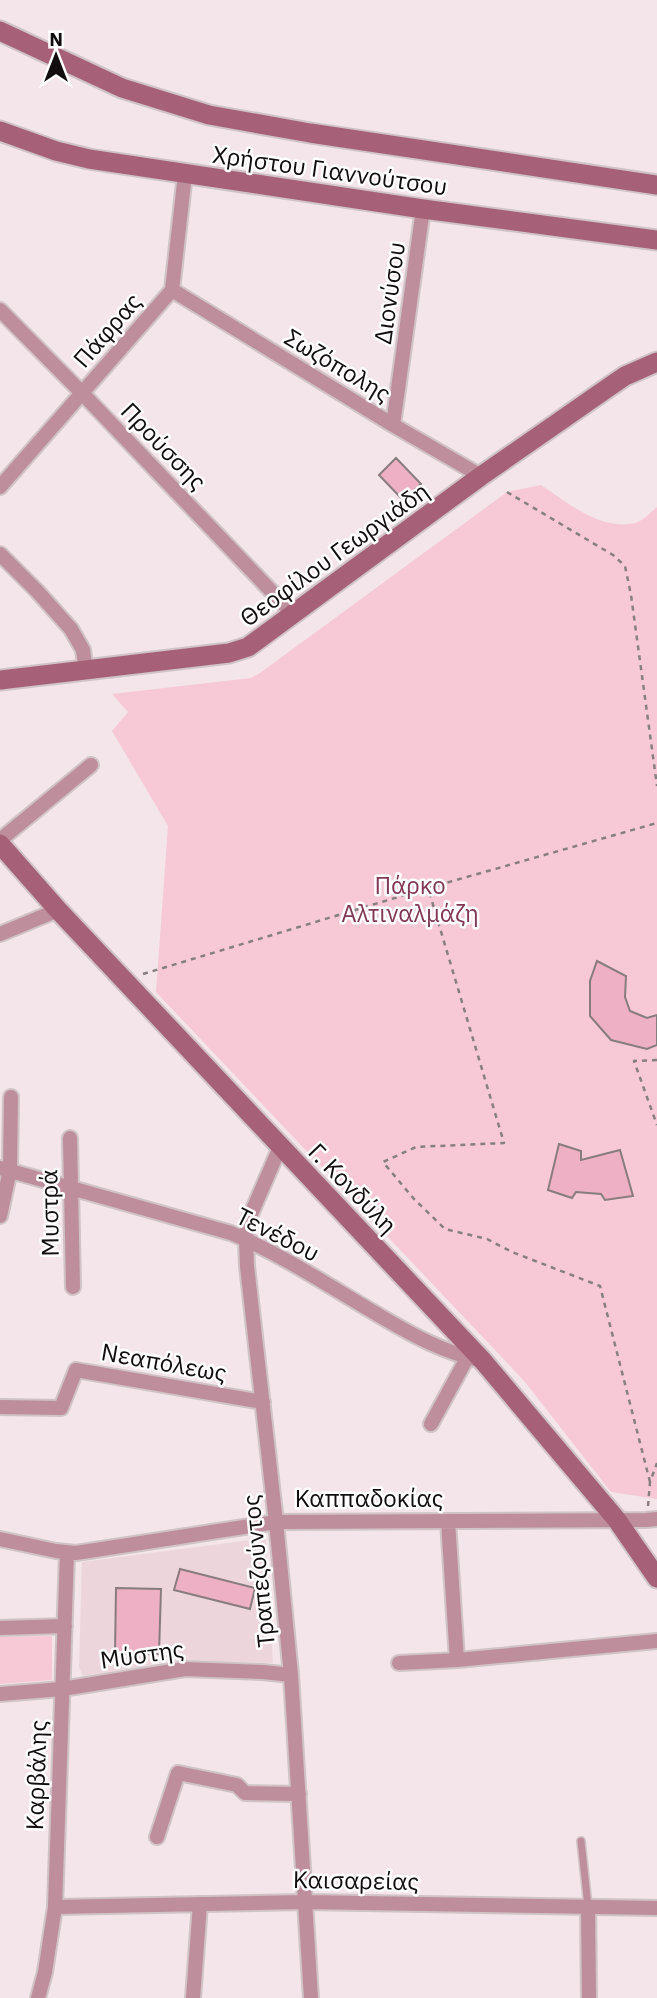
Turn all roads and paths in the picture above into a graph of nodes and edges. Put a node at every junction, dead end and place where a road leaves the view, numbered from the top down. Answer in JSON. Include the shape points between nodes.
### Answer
{"nodes":[{"id":1,"x":0,"y":30,"type":"edge"},
{"id":2,"x":0,"y":131,"type":"edge"},
{"id":3,"x":184,"y":174,"type":"junction"},
{"id":4,"x":657,"y":185,"type":"edge"},
{"id":5,"x":424,"y":209,"type":"junction"},
{"id":6,"x":657,"y":240,"type":"edge"},
{"id":7,"x":172,"y":290,"type":"junction"},
{"id":8,"x":0,"y":310,"type":"edge"},
{"id":9,"x":657,"y":362,"type":"edge"},
{"id":10,"x":82,"y":393,"type":"junction"},
{"id":11,"x":393,"y":425,"type":"junction"},
{"id":12,"x":481,"y":476,"type":"junction"},
{"id":13,"x":0,"y":487,"type":"edge"},
{"id":14,"x":507,"y":492,"type":"dead end"},
{"id":15,"x":0,"y":554,"type":"edge"},
{"id":16,"x":294,"y":615,"type":"junction"},
{"id":17,"x":86,"y":671,"type":"junction"},
{"id":18,"x":0,"y":680,"type":"edge"},
{"id":19,"x":91,"y":765,"type":"dead end"},
{"id":20,"x":657,"y":786,"type":"edge"},
{"id":21,"x":657,"y":823,"type":"edge"},
{"id":22,"x":0,"y":842,"type":"edge"},
{"id":23,"x":428,"y":888,"type":"junction"},
{"id":24,"x":58,"y":910,"type":"junction"},
{"id":25,"x":0,"y":934,"type":"edge"},
{"id":26,"x":123,"y":979,"type":"junction"},
{"id":27,"x":657,"y":1060,"type":"edge"},
{"id":28,"x":11,"y":1097,"type":"dead end"},
{"id":29,"x":657,"y":1125,"type":"edge"},
{"id":30,"x":70,"y":1138,"type":"dead end"},
{"id":31,"x":280,"y":1147,"type":"junction"},
{"id":32,"x":5,"y":1169,"type":"edge"},
{"id":33,"x":71,"y":1186,"type":"junction"},
{"id":34,"x":0,"y":1216,"type":"edge"},
{"id":35,"x":246,"y":1239,"type":"junction"},
{"id":36,"x":74,"y":1287,"type":"dead end"},
{"id":37,"x":475,"y":1359,"type":"junction"},
{"id":38,"x":263,"y":1402,"type":"junction"},
{"id":39,"x":0,"y":1407,"type":"edge"},
{"id":40,"x":431,"y":1424,"type":"dead end"},
{"id":41,"x":657,"y":1463,"type":"edge"},
{"id":42,"x":650,"y":1482,"type":"junction"},
{"id":43,"x":652,"y":1519,"type":"edge"},
{"id":44,"x":617,"y":1520,"type":"junction"},
{"id":45,"x":276,"y":1521,"type":"junction"},
{"id":46,"x":448,"y":1521,"type":"junction"},
{"id":47,"x":0,"y":1539,"type":"edge"},
{"id":48,"x":67,"y":1553,"type":"junction"},
{"id":49,"x":657,"y":1577,"type":"edge"},
{"id":50,"x":65,"y":1626,"type":"junction"},
{"id":51,"x":0,"y":1628,"type":"edge"},
{"id":52,"x":657,"y":1641,"type":"edge"},
{"id":53,"x":457,"y":1660,"type":"junction"},
{"id":54,"x":399,"y":1663,"type":"dead end"},
{"id":55,"x":291,"y":1675,"type":"junction"},
{"id":56,"x":62,"y":1689,"type":"junction"},
{"id":57,"x":0,"y":1694,"type":"edge"},
{"id":58,"x":299,"y":1794,"type":"junction"},
{"id":59,"x":156,"y":1836,"type":"dead end"},
{"id":60,"x":581,"y":1841,"type":"dead end"},
{"id":61,"x":305,"y":1902,"type":"junction"},
{"id":62,"x":200,"y":1904,"type":"junction"},
{"id":63,"x":55,"y":1907,"type":"junction"},
{"id":64,"x":588,"y":1907,"type":"junction"},
{"id":65,"x":657,"y":1908,"type":"edge"},
{"id":66,"x":38,"y":1998,"type":"edge"},
{"id":67,"x":193,"y":1998,"type":"edge"},
{"id":68,"x":311,"y":1998,"type":"edge"},
{"id":69,"x":589,"y":1998,"type":"edge"}],
"edges":[{"from":1,"to":4,"type":"street","via":[[122,88],[209,115]]},
{"from":2,"to":3,"type":"street","name":"Χρήστου Γιαννούτσου","via":[[67,154]]},
{"from":3,"to":5,"type":"street","name":"Χρήστου Γιαννούτσου"},
{"from":3,"to":7,"type":"street","name":"Πάφρας"},
{"from":5,"to":6,"type":"street","name":"Χρήστου Γιαννούτσου"},
{"from":5,"to":11,"type":"street","name":"Διονύσου"},
{"from":7,"to":10,"type":"street","name":"Πάφρας"},
{"from":7,"to":11,"type":"street","name":"Σωζόπολης"},
{"from":8,"to":10,"type":"street","name":"Προύσσης"},
{"from":9,"to":12,"type":"street","name":"Θεοφίλου Γεωργιάδη","via":[[608,387]]},
{"from":10,"to":13,"type":"street","name":"Πάφρας"},
{"from":10,"to":16,"type":"street","name":"Προύσσης"},
{"from":11,"to":12,"type":"street","name":"Σωζόπολης"},
{"from":12,"to":16,"type":"street","name":"Θεοφίλου Γεωργιάδη"},
{"from":14,"to":20,"type":"path","via":[[625,566]]},
{"from":15,"to":17,"type":"street","via":[[71,629],[83,650]]},
{"from":16,"to":17,"type":"street","name":"Θεοφίλου Γεωργιάδη","via":[[238,652]]},
{"from":17,"to":18,"type":"street","name":"Θεοφίλου Γεωργιάδη"},
{"from":19,"to":22,"type":"street"},
{"from":21,"to":23,"type":"path"},
{"from":22,"to":24,"type":"street","name":"Γ. Κονδύλη"},
{"from":23,"to":26,"type":"path"},
{"from":23,"to":42,"type":"path","via":[[504,1143],[416,1147],[383,1163],[445,1229],[487,1238],[600,1286]]},
{"from":24,"to":25,"type":"street"},
{"from":24,"to":26,"type":"street","name":"Γ. Κονδύλη"},
{"from":26,"to":31,"type":"street","name":"Γ. Κονδύλη"},
{"from":27,"to":29,"type":"path","via":[[634,1061]]},
{"from":28,"to":32,"type":"street"},
{"from":30,"to":33,"type":"street","name":"Μυστρά"},
{"from":31,"to":35,"type":"street","name":"Τραπεζούντος","via":[[248,1221]]},
{"from":31,"to":37,"type":"street","name":"Γ. Κονδύλη"},
{"from":32,"to":33,"type":"street","name":"Τενέδου"},
{"from":32,"to":34,"type":"street"},
{"from":33,"to":35,"type":"street","name":"Τενέδου"},
{"from":33,"to":36,"type":"street","name":"Μυστρά"},
{"from":35,"to":37,"type":"street","name":"Τενέδου","via":[[417,1337]]},
{"from":35,"to":38,"type":"street","name":"Τραπεζούντος"},
{"from":37,"to":40,"type":"street"},
{"from":37,"to":44,"type":"street","name":"Γ. Κονδύλη"},
{"from":38,"to":39,"type":"street","name":"Νεαπόλεως","via":[[76,1370],[61,1408]]},
{"from":38,"to":45,"type":"street","name":"Τραπεζούντος"},
{"from":41,"to":42,"type":"path"},
{"from":42,"to":43,"type":"path"},
{"from":43,"to":44,"type":"street","name":"Καππαδοκίας"},
{"from":44,"to":46,"type":"street","name":"Καππαδοκίας"},
{"from":44,"to":49,"type":"street","name":"Γ. Κονδύλη"},
{"from":45,"to":46,"type":"street","name":"Καππαδοκίας"},
{"from":45,"to":48,"type":"street","name":"Καππαδοκίας"},
{"from":45,"to":55,"type":"street","name":"Τραπεζούντος"},
{"from":46,"to":53,"type":"street"},
{"from":47,"to":48,"type":"street","name":"Καππαδοκίας"},
{"from":48,"to":50,"type":"street","name":"Καρβάλης"},
{"from":50,"to":51,"type":"street"},
{"from":50,"to":56,"type":"street","name":"Καρβάλης"},
{"from":52,"to":53,"type":"street"},
{"from":53,"to":54,"type":"street"},
{"from":55,"to":56,"type":"street","name":"Μύστης","via":[[184,1669]]},
{"from":55,"to":58,"type":"street","name":"Τραπεζούντος"},
{"from":56,"to":57,"type":"street","name":"Μύστης"},
{"from":56,"to":63,"type":"street","name":"Καρβάλης"},
{"from":58,"to":59,"type":"street","via":[[245,1793],[237,1784],[178,1773]]},
{"from":58,"to":61,"type":"street","name":"Τραπεζούντος"},
{"from":60,"to":64,"type":"lane"},
{"from":61,"to":62,"type":"street","name":"Καισαρείας"},
{"from":61,"to":64,"type":"street","name":"Καισαρείας"},
{"from":61,"to":68,"type":"street","name":"Τραπεζούντος"},
{"from":62,"to":63,"type":"street","name":"Καισαρείας"},
{"from":62,"to":67,"type":"street"},
{"from":63,"to":66,"type":"street","name":"Καρβάλης"},
{"from":64,"to":65,"type":"street","name":"Καισαρείας"},
{"from":64,"to":69,"type":"street"}]}
